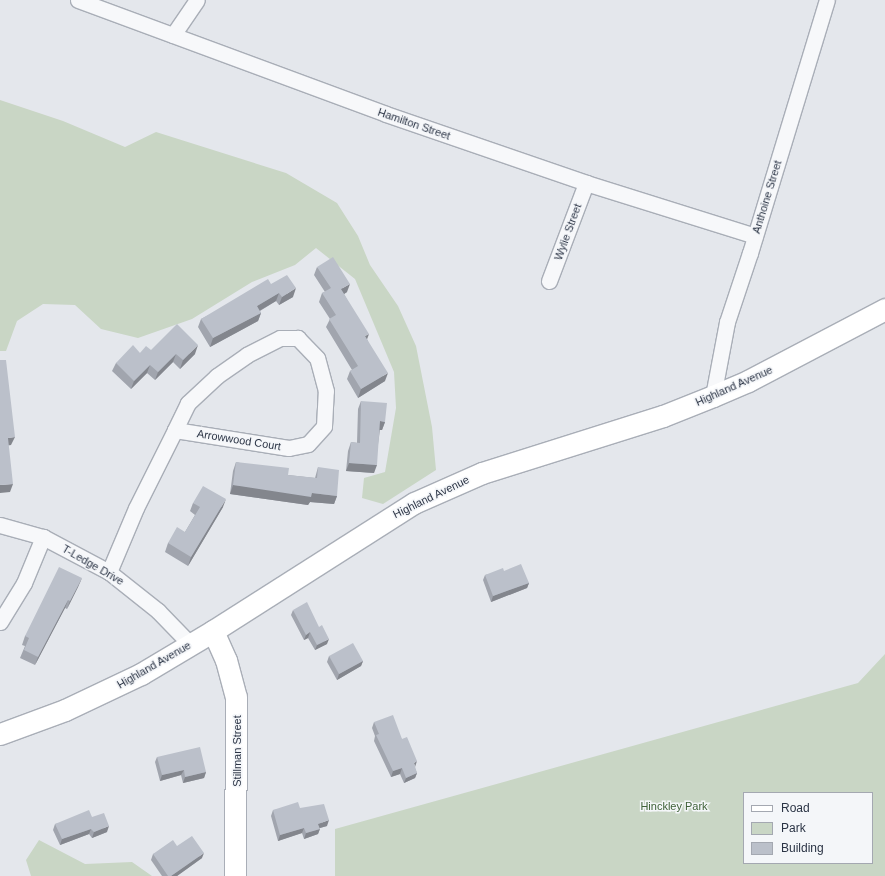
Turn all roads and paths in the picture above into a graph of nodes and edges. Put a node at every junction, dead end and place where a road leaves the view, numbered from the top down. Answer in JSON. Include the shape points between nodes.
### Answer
{"nodes":[{"id":1,"x":78,"y":0,"type":"edge"},
{"id":2,"x":197,"y":0,"type":"edge"},
{"id":3,"x":827,"y":0,"type":"edge"},
{"id":4,"x":173,"y":35,"type":"junction"},
{"id":5,"x":586,"y":183,"type":"junction"},
{"id":6,"x":755,"y":236,"type":"junction"},
{"id":7,"x":549,"y":281,"type":"dead end"},
{"id":8,"x":885,"y":309,"type":"edge"},
{"id":9,"x":713,"y":396,"type":"junction"},
{"id":10,"x":175,"y":430,"type":"junction"},
{"id":11,"x":0,"y":525,"type":"edge"},
{"id":12,"x":43,"y":537,"type":"junction"},
{"id":13,"x":109,"y":572,"type":"junction"},
{"id":14,"x":0,"y":622,"type":"edge"},
{"id":15,"x":213,"y":631,"type":"junction"},
{"id":16,"x":190,"y":644,"type":"junction"},
{"id":17,"x":0,"y":734,"type":"edge"},
{"id":18,"x":235,"y":876,"type":"edge"}],
"edges":[{"from":1,"to":4,"type":"street","name":"Hamilton Street"},
{"from":2,"to":4,"type":"street"},
{"from":3,"to":6,"type":"street","name":"Anthoine Street"},
{"from":4,"to":5,"type":"street","name":"Hamilton Street","via":[[386,114]]},
{"from":5,"to":6,"type":"street","name":"Hamilton Street"},
{"from":5,"to":7,"type":"street","name":"Wylie Street"},
{"from":6,"to":9,"type":"street","name":"Anthoine Street","via":[[722,339]]},
{"from":8,"to":9,"type":"street","name":"Highland Avenue","via":[[748,381]]},
{"from":9,"to":15,"type":"street","name":"Highland Avenue","via":[[663,416],[482,473],[414,503]]},
{"from":10,"to":10,"type":"street","name":"Arrowwood Court","via":[[289,448],[308,444],[324,426],[326,391],[317,358],[298,338],[280,338],[217,376],[188,403]]},
{"from":10,"to":13,"type":"street","name":"Arrowwood Court","via":[[139,502]]},
{"from":11,"to":12,"type":"street","name":"T-Ledge Drive"},
{"from":12,"to":13,"type":"street","name":"T-Ledge Drive"},
{"from":12,"to":14,"type":"street","via":[[24,583]]},
{"from":13,"to":16,"type":"street","name":"T-Ledge Drive","via":[[158,611]]},
{"from":15,"to":16,"type":"street","name":"Highland Avenue"},
{"from":15,"to":18,"type":"street","name":"Stillman Street","via":[[232,678],[236,704]]},
{"from":16,"to":17,"type":"street","name":"Highland Avenue","via":[[104,693]]}]}
